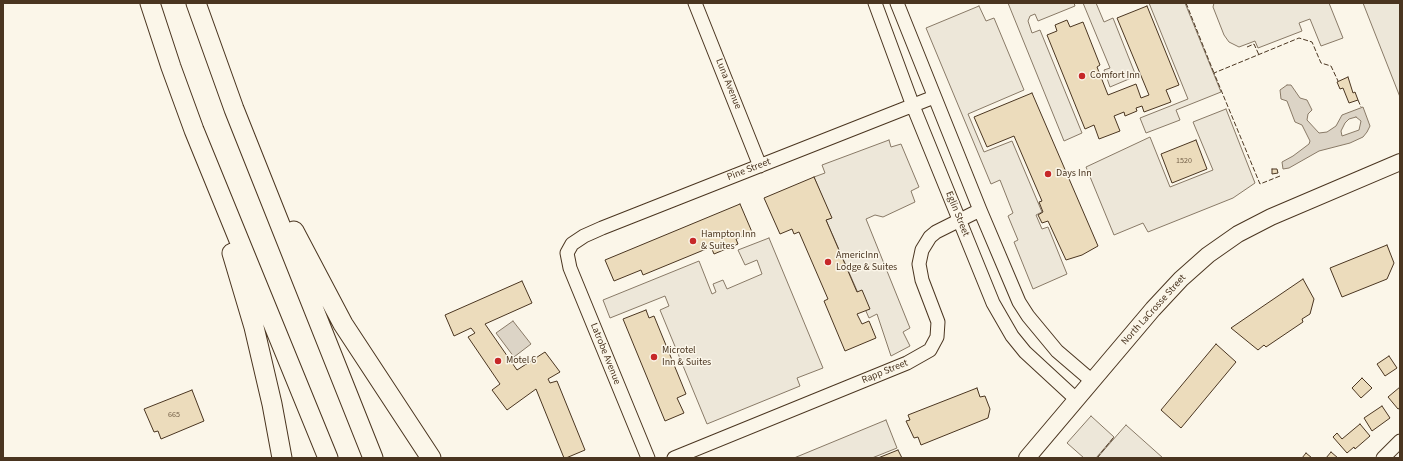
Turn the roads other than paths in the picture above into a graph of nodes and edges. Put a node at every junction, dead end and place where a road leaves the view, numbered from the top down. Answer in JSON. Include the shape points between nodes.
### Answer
{"nodes":[{"id":1,"x":150,"y":3,"type":"edge"},
{"id":2,"x":196,"y":3,"type":"edge"},
{"id":3,"x":695,"y":3,"type":"edge"},
{"id":4,"x":875,"y":3,"type":"edge"},
{"id":5,"x":897,"y":3,"type":"edge"},
{"id":6,"x":216,"y":63,"type":"junction"},
{"id":7,"x":934,"y":98,"type":"junction"},
{"id":8,"x":913,"y":106,"type":"junction"},
{"id":9,"x":194,"y":130,"type":"junction"},
{"id":10,"x":1400,"y":162,"type":"edge"},
{"id":11,"x":760,"y":166,"type":"junction"},
{"id":12,"x":980,"y":210,"type":"junction"},
{"id":13,"x":959,"y":220,"type":"junction"},
{"id":14,"x":568,"y":249,"type":"joint"},
{"id":15,"x":1092,"y":381,"type":"junction"},
{"id":16,"x":1077,"y":400,"type":"junction"},
{"id":17,"x":1400,"y":441,"type":"edge"},
{"id":18,"x":282,"y":458,"type":"edge"},
{"id":19,"x":328,"y":458,"type":"edge"},
{"id":20,"x":373,"y":458,"type":"edge"},
{"id":21,"x":431,"y":458,"type":"edge"},
{"id":22,"x":648,"y":458,"type":"edge"},
{"id":23,"x":674,"y":458,"type":"edge"},
{"id":24,"x":1027,"y":458,"type":"edge"},
{"id":25,"x":1383,"y":458,"type":"edge"}],
"edges":[{"from":1,"to":9,"type":"highway"},
{"from":2,"to":6,"type":"highway"},
{"from":3,"to":11,"type":"street","name":"Luna Avenue"},
{"from":4,"to":8,"type":"street","name":"Eglin Street"},
{"from":5,"to":7,"type":"street"},
{"from":6,"to":20,"type":"highway"},
{"from":6,"to":21,"type":"highway","via":[[318,279],[376,377]]},
{"from":7,"to":8,"type":"street","name":"Pine Street"},
{"from":7,"to":12,"type":"street"},
{"from":8,"to":11,"type":"street","name":"Pine Street"},
{"from":8,"to":13,"type":"street","name":"Eglin Street"},
{"from":9,"to":18,"type":"highway","via":[[245,293],[272,404]]},
{"from":9,"to":19,"type":"highway"},
{"from":10,"to":15,"type":"main road","name":"North LaCrosse Street","via":[[1271,217],[1223,244],[1166,294]]},
{"from":11,"to":14,"type":"street","name":"Pine Street","via":[[584,236]]},
{"from":12,"to":13,"type":"street","name":"Rapp Street"},
{"from":12,"to":15,"type":"street","via":[[1013,289],[1028,316],[1057,351]]},
{"from":13,"to":16,"type":"street","name":"Eglin Street","via":[[988,291],[1012,336],[1028,356]]},
{"from":13,"to":23,"type":"street","name":"Rapp Street","via":[[930,237],[920,257],[922,280],[938,322],[937,337],[930,350],[907,363]]},
{"from":14,"to":22,"type":"street","name":"Latrobe Avenue","via":[[567,259],[570,268]]},
{"from":15,"to":16,"type":"main road","name":"North LaCrosse Street"},
{"from":16,"to":24,"type":"main road","name":"North LaCrosse Street"},
{"from":17,"to":25,"type":"street"}]}
